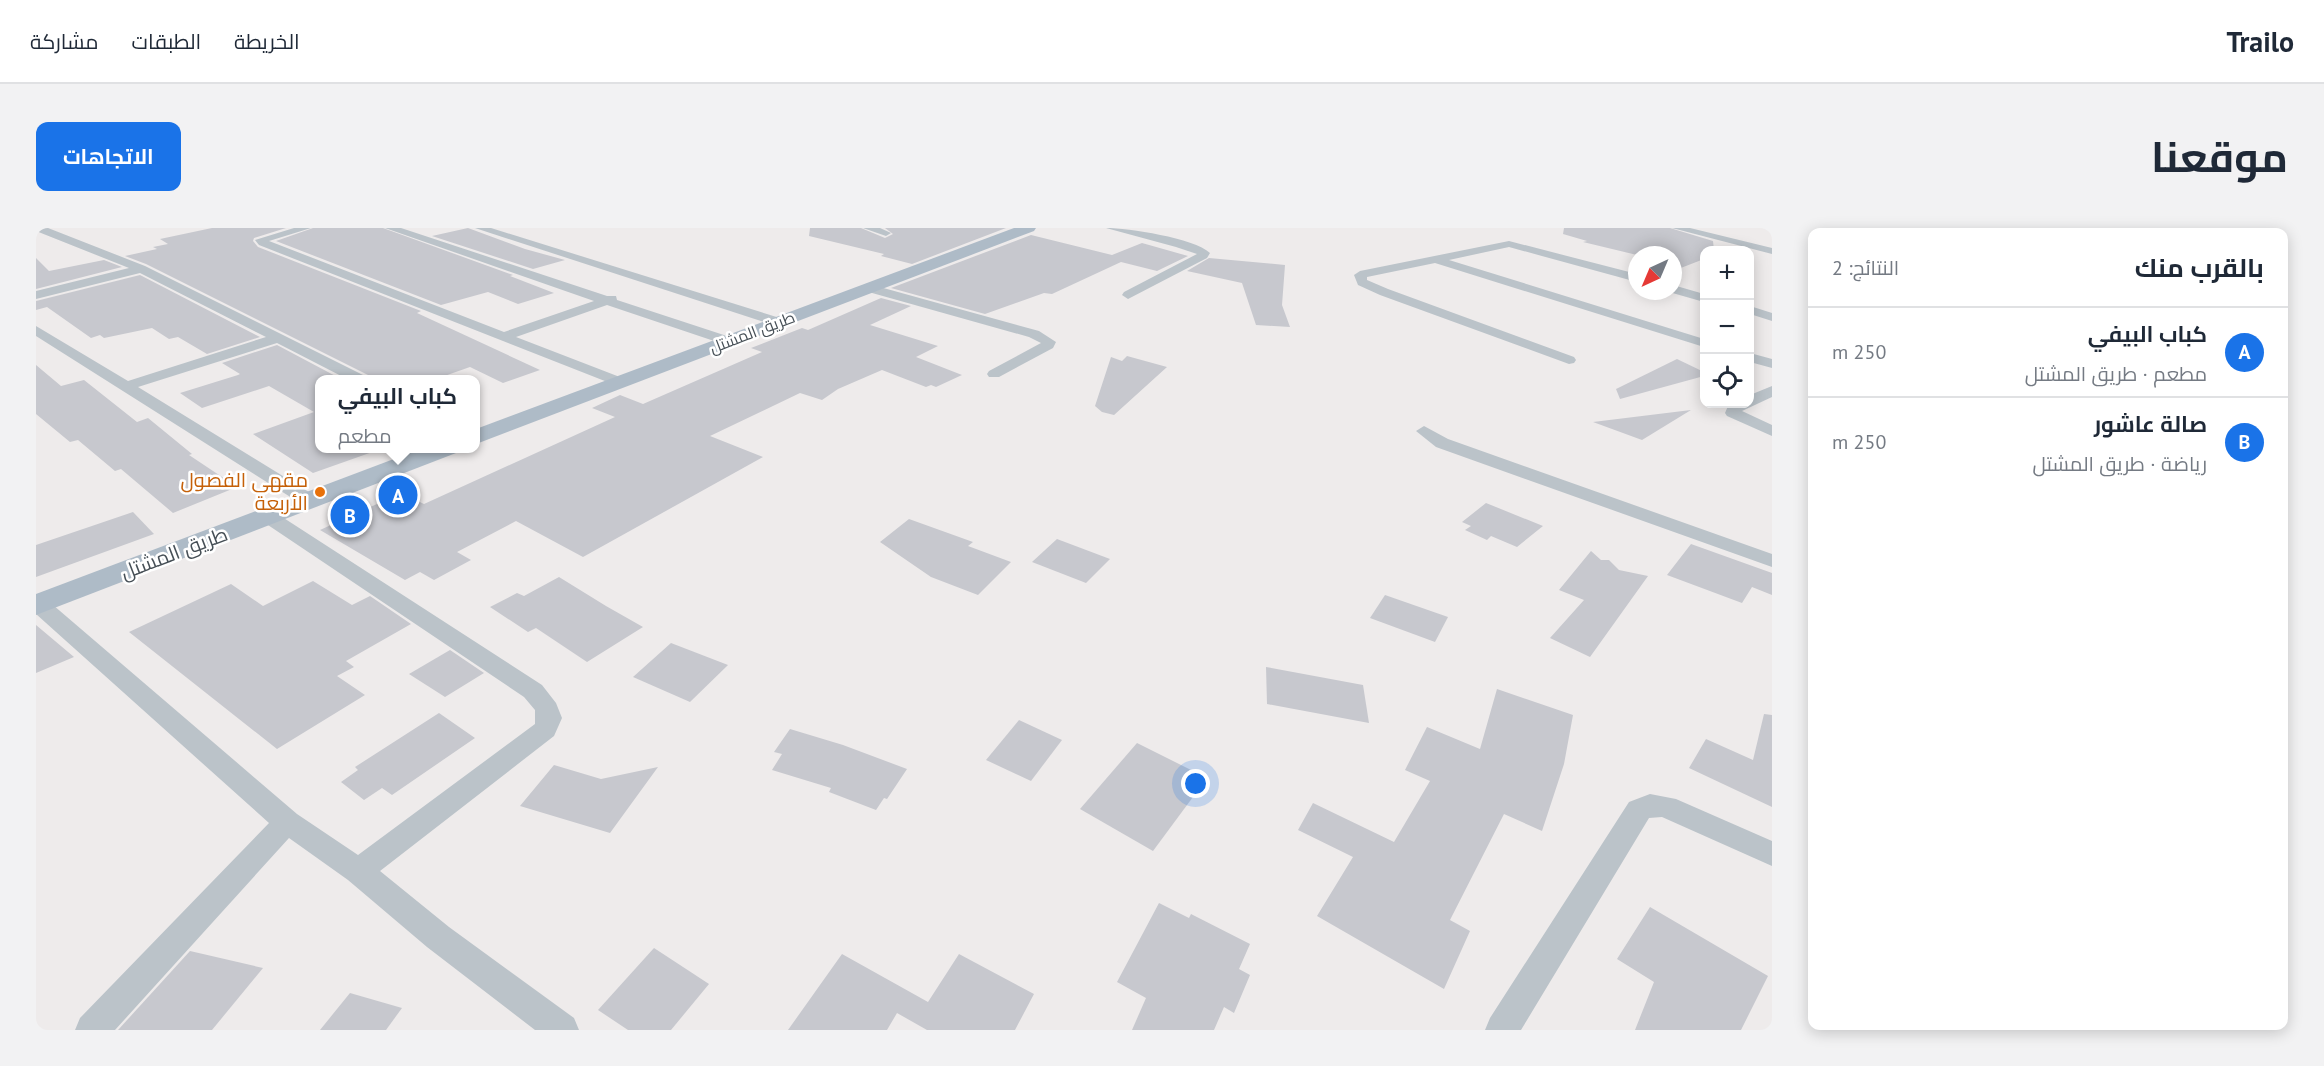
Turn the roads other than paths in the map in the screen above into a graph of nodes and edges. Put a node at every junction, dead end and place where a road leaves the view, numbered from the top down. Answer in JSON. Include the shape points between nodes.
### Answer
{"nodes":[{"id":1,"x":39,"y":228,"type":"edge"},
{"id":2,"x":306,"y":228,"type":"edge"},
{"id":3,"x":390,"y":228,"type":"edge"},
{"id":4,"x":480,"y":228,"type":"edge"},
{"id":5,"x":868,"y":228,"type":"edge"},
{"id":6,"x":1028,"y":228,"type":"edge"},
{"id":7,"x":1111,"y":228,"type":"edge"},
{"id":8,"x":1677,"y":228,"type":"edge"},
{"id":9,"x":886,"y":233,"type":"dead end"},
{"id":10,"x":1772,"y":251,"type":"edge"},
{"id":11,"x":1435,"y":259,"type":"junction"},
{"id":12,"x":141,"y":269,"type":"junction"},
{"id":13,"x":1628,"y":276,"type":"edge"},
{"id":14,"x":654,"y":284,"type":"junction"},
{"id":15,"x":869,"y":288,"type":"junction"},
{"id":16,"x":1682,"y":292,"type":"edge"},
{"id":17,"x":36,"y":295,"type":"edge"},
{"id":18,"x":1128,"y":295,"type":"dead end"},
{"id":19,"x":1700,"y":297,"type":"edge"},
{"id":20,"x":606,"y":301,"type":"junction"},
{"id":21,"x":1754,"y":312,"type":"edge"},
{"id":22,"x":1772,"y":317,"type":"edge"},
{"id":23,"x":778,"y":322,"type":"junction"},
{"id":24,"x":36,"y":330,"type":"edge"},
{"id":25,"x":502,"y":337,"type":"junction"},
{"id":26,"x":278,"y":338,"type":"junction"},
{"id":27,"x":728,"y":341,"type":"junction"},
{"id":28,"x":1700,"y":342,"type":"edge"},
{"id":29,"x":1754,"y":359,"type":"edge"},
{"id":30,"x":1569,"y":360,"type":"dead end"},
{"id":31,"x":1772,"y":364,"type":"edge"},
{"id":32,"x":994,"y":374,"type":"dead end"},
{"id":33,"x":352,"y":375,"type":"edge"},
{"id":34,"x":620,"y":382,"type":"junction"},
{"id":35,"x":126,"y":386,"type":"junction"},
{"id":36,"x":1772,"y":390,"type":"edge"},
{"id":37,"x":1754,"y":399,"type":"edge"},
{"id":38,"x":1736,"y":408,"type":"edge"},
{"id":39,"x":1424,"y":431,"type":"dead end"},
{"id":40,"x":1772,"y":431,"type":"edge"},
{"id":41,"x":480,"y":435,"type":"edge"},
{"id":42,"x":434,"y":453,"type":"edge"},
{"id":43,"x":310,"y":501,"type":"junction"},
{"id":44,"x":269,"y":517,"type":"junction"},
{"id":45,"x":1772,"y":561,"type":"edge"},
{"id":46,"x":37,"y":605,"type":"edge"},
{"id":47,"x":287,"y":822,"type":"junction"},
{"id":48,"x":1772,"y":854,"type":"edge"},
{"id":49,"x":358,"y":872,"type":"junction"},
{"id":50,"x":92,"y":1030,"type":"edge"},
{"id":51,"x":562,"y":1030,"type":"edge"},
{"id":52,"x":1502,"y":1030,"type":"edge"}],
"edges":[{"from":1,"to":12,"type":"street"},
{"from":2,"to":25,"type":"street","via":[[261,240]]},
{"from":3,"to":20,"type":"street"},
{"from":4,"to":14,"type":"street"},
{"from":5,"to":9,"type":"street"},
{"from":6,"to":15,"type":"main road","name":"طريق المشتل"},
{"from":7,"to":18,"type":"street","via":[[1204,253]]},
{"from":8,"to":10,"type":"street"},
{"from":11,"to":13,"type":"street","via":[[1509,244]]},
{"from":11,"to":28,"type":"street"},
{"from":11,"to":30,"type":"street","via":[[1360,275],[1362,282],[1384,292]]},
{"from":12,"to":17,"type":"street"},
{"from":12,"to":26,"type":"street"},
{"from":14,"to":20,"type":"street"},
{"from":14,"to":23,"type":"street"},
{"from":15,"to":23,"type":"main road","name":"طريق المشتل"},
{"from":15,"to":32,"type":"street","via":[[1034,334],[1049,342]]},
{"from":16,"to":19,"type":"street"},
{"from":20,"to":25,"type":"street"},
{"from":20,"to":27,"type":"street"},
{"from":21,"to":22,"type":"street"},
{"from":23,"to":27,"type":"main road","name":"طريق المشتل"},
{"from":24,"to":35,"type":"street"},
{"from":25,"to":34,"type":"street"},
{"from":26,"to":33,"type":"street"},
{"from":26,"to":35,"type":"street"},
{"from":27,"to":34,"type":"main road","name":"طريق المشتل"},
{"from":29,"to":31,"type":"street"},
{"from":34,"to":41,"type":"main road","name":"طريق المشتل"},
{"from":35,"to":43,"type":"street"},
{"from":36,"to":37,"type":"street"},
{"from":38,"to":40,"type":"street","via":[[1734,413]]},
{"from":39,"to":45,"type":"street","via":[[1443,443]]},
{"from":42,"to":43,"type":"main road","name":"طريق المشتل"},
{"from":43,"to":44,"type":"main road","name":"طريق المشتل"},
{"from":44,"to":46,"type":"main road","name":"طريق المشتل"},
{"from":44,"to":49,"type":"street","via":[[533,692],[548,707],[550,721],[545,730]]},
{"from":46,"to":47,"type":"street"},
{"from":47,"to":49,"type":"street"},
{"from":47,"to":50,"type":"street"},
{"from":48,"to":52,"type":"street","via":[[1666,807],[1650,805],[1639,810]]},
{"from":49,"to":51,"type":"street"}]}
